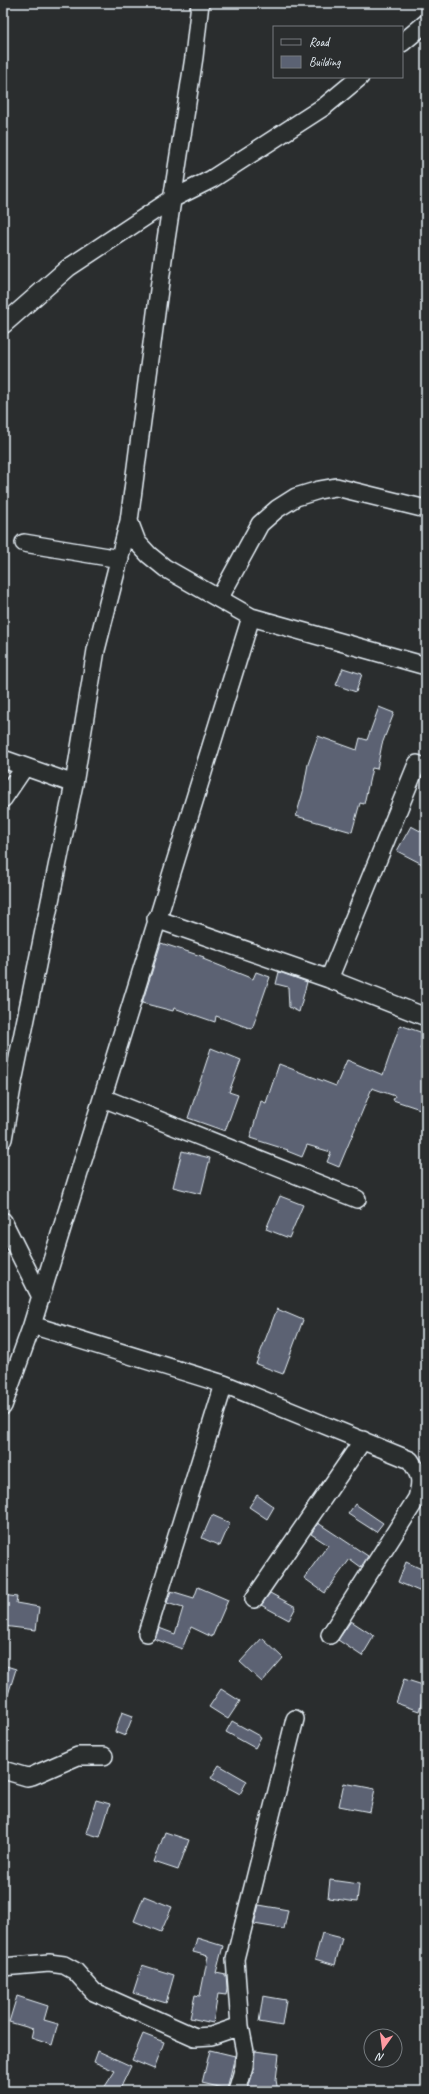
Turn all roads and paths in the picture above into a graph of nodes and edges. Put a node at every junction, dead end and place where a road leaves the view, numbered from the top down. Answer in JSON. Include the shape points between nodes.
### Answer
{"nodes":[{"id":1,"x":200,"y":3,"type":"edge"},
{"id":2,"x":426,"y":23,"type":"edge"},
{"id":3,"x":403,"y":42,"type":"edge"},
{"id":4,"x":359,"y":78,"type":"edge"},
{"id":5,"x":172,"y":199,"type":"junction"},
{"id":6,"x":3,"y":324,"type":"edge"},
{"id":7,"x":426,"y":509,"type":"edge"},
{"id":8,"x":129,"y":521,"type":"junction"},
{"id":9,"x":24,"y":543,"type":"dead end"},
{"id":10,"x":120,"y":559,"type":"junction"},
{"id":11,"x":219,"y":599,"type":"junction"},
{"id":12,"x":251,"y":617,"type":"junction"},
{"id":13,"x":426,"y":666,"type":"edge"},
{"id":14,"x":3,"y":759,"type":"edge"},
{"id":15,"x":417,"y":764,"type":"dead end"},
{"id":16,"x":24,"y":768,"type":"junction"},
{"id":17,"x":74,"y":784,"type":"junction"},
{"id":18,"x":3,"y":799,"type":"edge"},
{"id":19,"x":156,"y":919,"type":"junction"},
{"id":20,"x":329,"y":978,"type":"junction"},
{"id":21,"x":426,"y":1017,"type":"edge"},
{"id":22,"x":103,"y":1098,"type":"junction"},
{"id":23,"x":5,"y":1113,"type":"edge"},
{"id":24,"x":3,"y":1139,"type":"edge"},
{"id":25,"x":357,"y":1198,"type":"dead end"},
{"id":26,"x":3,"y":1221,"type":"edge"},
{"id":27,"x":40,"y":1295,"type":"junction"},
{"id":28,"x":32,"y":1325,"type":"junction"},
{"id":29,"x":224,"y":1384,"type":"junction"},
{"id":30,"x":3,"y":1406,"type":"edge"},
{"id":31,"x":363,"y":1440,"type":"junction"},
{"id":32,"x":424,"y":1478,"type":"edge"},
{"id":33,"x":254,"y":1599,"type":"dead end"},
{"id":34,"x":147,"y":1633,"type":"dead end"},
{"id":35,"x":330,"y":1635,"type":"dead end"},
{"id":36,"x":295,"y":1719,"type":"dead end"},
{"id":37,"x":104,"y":1756,"type":"dead end"},
{"id":38,"x":3,"y":1770,"type":"edge"},
{"id":39,"x":3,"y":1967,"type":"edge"},
{"id":40,"x":240,"y":2026,"type":"junction"},
{"id":41,"x":237,"y":2091,"type":"edge"}],
"edges":[{"from":1,"to":5,"type":"street"},
{"from":2,"to":3,"type":"street"},
{"from":4,"to":5,"type":"street","via":[[325,106],[212,179]]},
{"from":5,"to":6,"type":"street","via":[[68,268]]},
{"from":5,"to":8,"type":"street"},
{"from":7,"to":11,"type":"street","via":[[336,487],[296,497],[260,524]]},
{"from":8,"to":10,"type":"street"},
{"from":8,"to":11,"type":"street","via":[[137,542],[149,555],[165,568]]},
{"from":9,"to":10,"type":"street"},
{"from":10,"to":17,"type":"street","via":[[96,650]]},
{"from":11,"to":12,"type":"street"},
{"from":12,"to":13,"type":"street"},
{"from":12,"to":19,"type":"street"},
{"from":14,"to":16,"type":"street"},
{"from":15,"to":20,"type":"street"},
{"from":16,"to":17,"type":"street"},
{"from":16,"to":18,"type":"street"},
{"from":17,"to":23,"type":"street"},
{"from":19,"to":20,"type":"street"},
{"from":19,"to":22,"type":"street"},
{"from":20,"to":21,"type":"street"},
{"from":22,"to":25,"type":"street"},
{"from":22,"to":27,"type":"street"},
{"from":23,"to":24,"type":"street"},
{"from":26,"to":27,"type":"street"},
{"from":27,"to":28,"type":"street"},
{"from":28,"to":29,"type":"street"},
{"from":28,"to":30,"type":"street"},
{"from":29,"to":31,"type":"street"},
{"from":29,"to":34,"type":"street"},
{"from":31,"to":32,"type":"street","via":[[410,1460]]},
{"from":31,"to":33,"type":"street"},
{"from":32,"to":35,"type":"street","via":[[417,1498]]},
{"from":36,"to":40,"type":"street","via":[[235,1959]]},
{"from":37,"to":38,"type":"street","via":[[78,1756],[27,1777]]},
{"from":39,"to":40,"type":"street","via":[[49,1963],[64,1965],[75,1971],[94,1992],[195,2037],[211,2036]]},
{"from":40,"to":41,"type":"street","via":[[245,2052],[244,2067]]}]}
